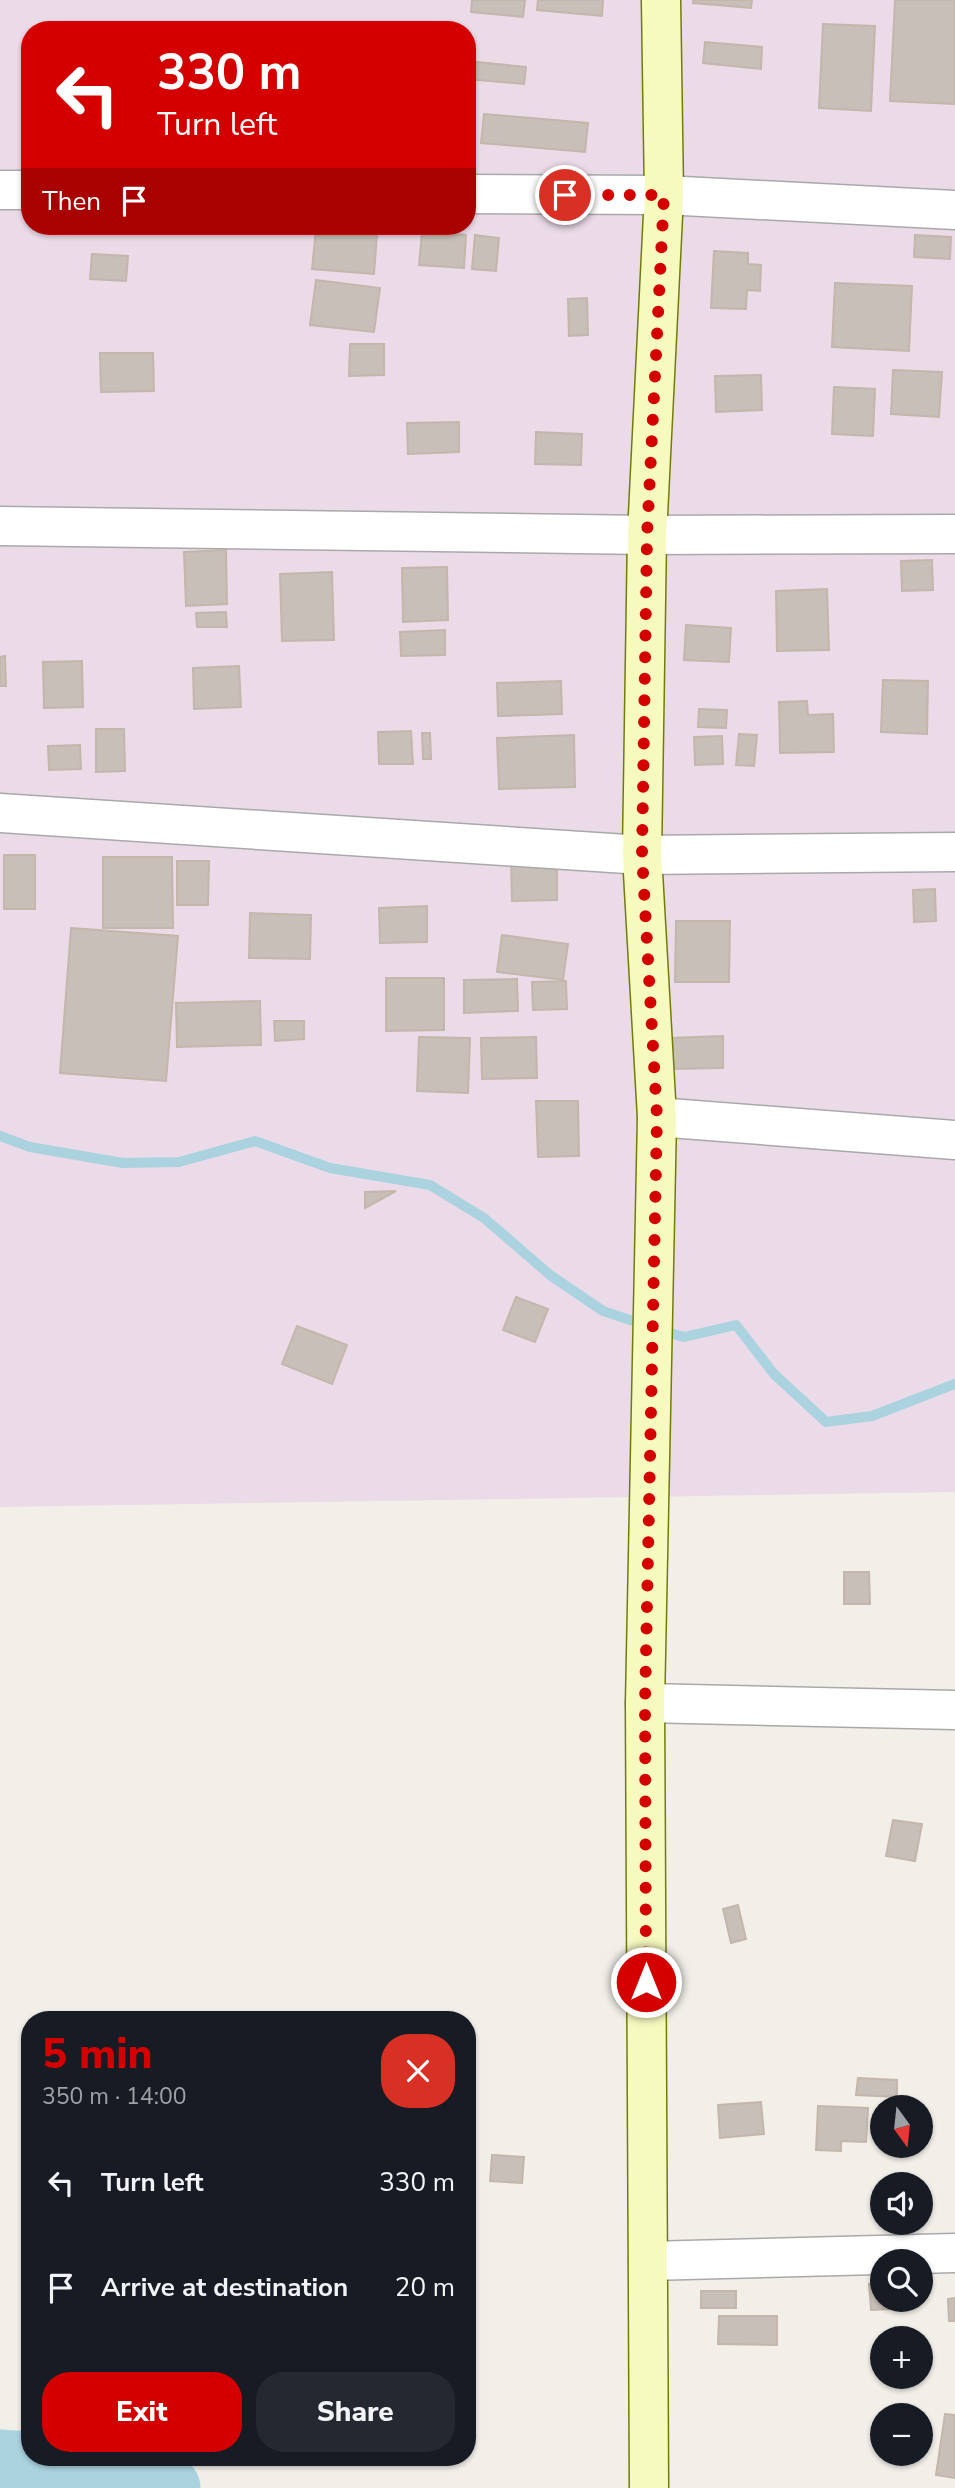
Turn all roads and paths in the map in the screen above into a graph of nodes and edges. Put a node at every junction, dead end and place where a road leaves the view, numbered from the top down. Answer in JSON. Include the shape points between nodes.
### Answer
{"nodes":[{"id":1,"x":661,"y":0,"type":"edge"},
{"id":2,"x":0,"y":190,"type":"edge"},
{"id":3,"x":21,"y":191,"type":"edge"},
{"id":4,"x":476,"y":194,"type":"edge"},
{"id":5,"x":664,"y":195,"type":"junction"},
{"id":6,"x":955,"y":209,"type":"edge"},
{"id":7,"x":0,"y":526,"type":"edge"},
{"id":8,"x":955,"y":534,"type":"edge"},
{"id":9,"x":647,"y":536,"type":"junction"},
{"id":10,"x":0,"y":813,"type":"edge"},
{"id":11,"x":955,"y":852,"type":"edge"},
{"id":12,"x":642,"y":855,"type":"junction"},
{"id":13,"x":657,"y":1117,"type":"junction"},
{"id":14,"x":955,"y":1140,"type":"edge"},
{"id":15,"x":645,"y":1703,"type":"junction"},
{"id":16,"x":955,"y":1710,"type":"edge"},
{"id":17,"x":955,"y":2253,"type":"edge"},
{"id":18,"x":648,"y":2261,"type":"junction"},
{"id":19,"x":649,"y":2488,"type":"edge"}],
"edges":[{"from":1,"to":5,"type":"street"},
{"from":2,"to":3,"type":"street"},
{"from":4,"to":5,"type":"street"},
{"from":5,"to":6,"type":"street"},
{"from":5,"to":9,"type":"street"},
{"from":7,"to":9,"type":"street"},
{"from":8,"to":9,"type":"street"},
{"from":9,"to":12,"type":"street"},
{"from":10,"to":12,"type":"street"},
{"from":11,"to":12,"type":"street"},
{"from":12,"to":13,"type":"street"},
{"from":13,"to":14,"type":"street"},
{"from":13,"to":15,"type":"street"},
{"from":15,"to":16,"type":"street"},
{"from":15,"to":18,"type":"street"},
{"from":17,"to":18,"type":"street"},
{"from":18,"to":19,"type":"street"}]}
